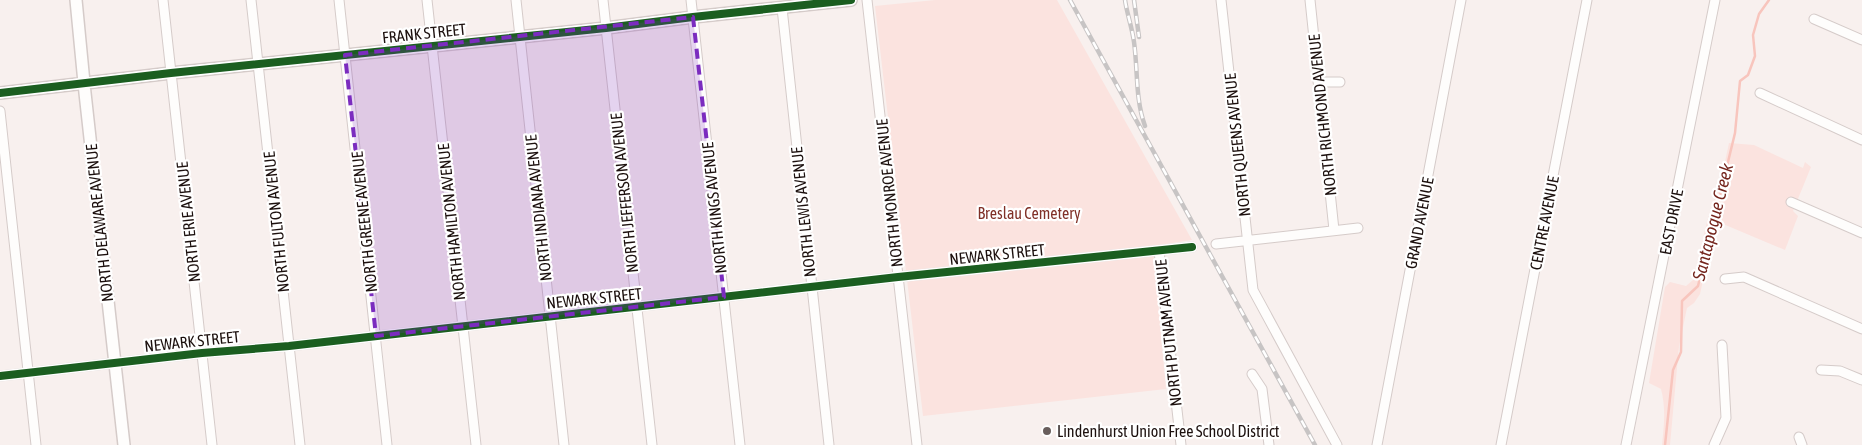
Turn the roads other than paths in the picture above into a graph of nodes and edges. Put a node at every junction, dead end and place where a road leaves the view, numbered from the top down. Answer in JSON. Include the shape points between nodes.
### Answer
{"nodes":[{"id":1,"x":76,"y":0,"type":"edge"},
{"id":2,"x":163,"y":0,"type":"edge"},
{"id":3,"x":251,"y":0,"type":"edge"},
{"id":4,"x":339,"y":0,"type":"edge"},
{"id":5,"x":427,"y":0,"type":"edge"},
{"id":6,"x":516,"y":0,"type":"edge"},
{"id":7,"x":603,"y":0,"type":"edge"},
{"id":8,"x":691,"y":0,"type":"edge"},
{"id":9,"x":851,"y":0,"type":"edge"},
{"id":10,"x":867,"y":0,"type":"edge"},
{"id":11,"x":1221,"y":0,"type":"edge"},
{"id":12,"x":1310,"y":0,"type":"edge"},
{"id":13,"x":1461,"y":0,"type":"edge"},
{"id":14,"x":1586,"y":0,"type":"edge"},
{"id":15,"x":1715,"y":0,"type":"edge"},
{"id":16,"x":782,"y":8,"type":"junction"},
{"id":17,"x":693,"y":17,"type":"junction"},
{"id":18,"x":1814,"y":19,"type":"dead end"},
{"id":19,"x":606,"y":28,"type":"junction"},
{"id":20,"x":520,"y":37,"type":"junction"},
{"id":21,"x":1862,"y":40,"type":"edge"},
{"id":22,"x":432,"y":46,"type":"junction"},
{"id":23,"x":345,"y":56,"type":"junction"},
{"id":24,"x":258,"y":64,"type":"junction"},
{"id":25,"x":171,"y":73,"type":"junction"},
{"id":26,"x":1318,"y":82,"type":"junction"},
{"id":27,"x":1340,"y":82,"type":"dead end"},
{"id":28,"x":84,"y":83,"type":"junction"},
{"id":29,"x":0,"y":93,"type":"edge"},
{"id":30,"x":1760,"y":94,"type":"dead end"},
{"id":31,"x":0,"y":111,"type":"edge"},
{"id":32,"x":1862,"y":140,"type":"edge"},
{"id":33,"x":1791,"y":202,"type":"dead end"},
{"id":34,"x":1358,"y":228,"type":"dead end"},
{"id":35,"x":1334,"y":230,"type":"junction"},
{"id":36,"x":1862,"y":233,"type":"edge"},
{"id":37,"x":1248,"y":240,"type":"junction"},
{"id":38,"x":1216,"y":244,"type":"dead end"},
{"id":39,"x":1192,"y":247,"type":"dead end"},
{"id":40,"x":1159,"y":251,"type":"junction"},
{"id":41,"x":898,"y":277,"type":"junction"},
{"id":42,"x":1725,"y":279,"type":"dead end"},
{"id":43,"x":811,"y":288,"type":"junction"},
{"id":44,"x":724,"y":297,"type":"junction"},
{"id":45,"x":637,"y":306,"type":"junction"},
{"id":46,"x":550,"y":317,"type":"junction"},
{"id":47,"x":463,"y":326,"type":"junction"},
{"id":48,"x":1862,"y":329,"type":"edge"},
{"id":49,"x":376,"y":336,"type":"junction"},
{"id":50,"x":1722,"y":345,"type":"dead end"},
{"id":51,"x":289,"y":346,"type":"junction"},
{"id":52,"x":202,"y":353,"type":"junction"},
{"id":53,"x":115,"y":364,"type":"junction"},
{"id":54,"x":1821,"y":370,"type":"dead end"},
{"id":55,"x":28,"y":373,"type":"junction"},
{"id":56,"x":1252,"y":374,"type":"dead end"},
{"id":57,"x":0,"y":376,"type":"edge"},
{"id":58,"x":1862,"y":380,"type":"edge"},
{"id":59,"x":36,"y":445,"type":"edge"},
{"id":60,"x":124,"y":445,"type":"edge"},
{"id":61,"x":212,"y":445,"type":"edge"},
{"id":62,"x":300,"y":445,"type":"edge"},
{"id":63,"x":387,"y":445,"type":"edge"},
{"id":64,"x":476,"y":445,"type":"edge"},
{"id":65,"x":564,"y":445,"type":"edge"},
{"id":66,"x":652,"y":445,"type":"edge"},
{"id":67,"x":740,"y":445,"type":"edge"},
{"id":68,"x":829,"y":445,"type":"edge"},
{"id":69,"x":917,"y":445,"type":"edge"},
{"id":70,"x":1181,"y":445,"type":"edge"},
{"id":71,"x":1269,"y":445,"type":"edge"},
{"id":72,"x":1337,"y":445,"type":"edge"},
{"id":73,"x":1377,"y":445,"type":"edge"},
{"id":74,"x":1501,"y":445,"type":"edge"},
{"id":75,"x":1626,"y":445,"type":"edge"},
{"id":76,"x":1714,"y":445,"type":"edge"}],
"edges":[{"from":1,"to":28,"type":"street","name":"NORTH DELAWARE AVENUE"},
{"from":2,"to":25,"type":"street","name":"NORTH ERIE AVENUE"},
{"from":3,"to":24,"type":"street","name":"NORTH FULTON AVENUE"},
{"from":4,"to":23,"type":"street","name":"NORTH GREENE AVENUE"},
{"from":5,"to":22,"type":"street","name":"NORTH HAMILTON AVENUE"},
{"from":6,"to":20,"type":"street","name":"NORTH INDIANA AVENUE"},
{"from":7,"to":19,"type":"street","name":"NORTH JEFFERSON AVENUE"},
{"from":8,"to":17,"type":"street","name":"NORTH KINGS AVENUE"},
{"from":9,"to":16,"type":"street","name":"FRANK STREET"},
{"from":10,"to":41,"type":"street","name":"NORTH MONROE AVENUE"},
{"from":11,"to":37,"type":"street","name":"NORTH QUEENS AVENUE"},
{"from":12,"to":26,"type":"street","name":"NORTH RICHMOND AVENUE"},
{"from":13,"to":73,"type":"street","name":"GRAND AVENUE"},
{"from":14,"to":74,"type":"street","name":"CENTRE AVENUE"},
{"from":15,"to":75,"type":"street","name":"EAST DRIVE"},
{"from":16,"to":17,"type":"street","name":"FRANK STREET"},
{"from":16,"to":43,"type":"street","name":"NORTH LEWIS AVENUE"},
{"from":17,"to":19,"type":"street","name":"FRANK STREET"},
{"from":17,"to":44,"type":"street","name":"NORTH KINGS AVENUE"},
{"from":18,"to":21,"type":"street"},
{"from":19,"to":20,"type":"street","name":"FRANK STREET"},
{"from":19,"to":45,"type":"street","name":"NORTH JEFFERSON AVENUE"},
{"from":20,"to":22,"type":"street","name":"FRANK STREET"},
{"from":20,"to":46,"type":"street","name":"NORTH INDIANA AVENUE"},
{"from":22,"to":23,"type":"street","name":"FRANK STREET"},
{"from":22,"to":47,"type":"street","name":"NORTH HAMILTON AVENUE"},
{"from":23,"to":24,"type":"street","name":"FRANK STREET"},
{"from":23,"to":49,"type":"street","name":"NORTH GREENE AVENUE"},
{"from":24,"to":25,"type":"street","name":"FRANK STREET"},
{"from":24,"to":51,"type":"street","name":"NORTH FULTON AVENUE"},
{"from":25,"to":28,"type":"street","name":"FRANK STREET"},
{"from":25,"to":52,"type":"street","name":"NORTH ERIE AVENUE"},
{"from":26,"to":27,"type":"street"},
{"from":26,"to":35,"type":"street","name":"NORTH RICHMOND AVENUE"},
{"from":28,"to":29,"type":"street","name":"FRANK STREET"},
{"from":28,"to":53,"type":"street","name":"NORTH DELAWARE AVENUE"},
{"from":30,"to":32,"type":"street"},
{"from":31,"to":55,"type":"street"},
{"from":33,"to":36,"type":"street"},
{"from":34,"to":35,"type":"street"},
{"from":35,"to":37,"type":"street"},
{"from":37,"to":38,"type":"street"},
{"from":37,"to":72,"type":"street","name":"NORTH QUEENS AVENUE","via":[[1252,290]]},
{"from":39,"to":40,"type":"street","name":"NEWARK STREET"},
{"from":40,"to":41,"type":"street","name":"NEWARK STREET"},
{"from":40,"to":70,"type":"street","name":"NORTH PUTNAM AVENUE"},
{"from":41,"to":43,"type":"street","name":"NEWARK STREET"},
{"from":41,"to":69,"type":"street","name":"NORTH MONROE AVENUE"},
{"from":42,"to":48,"type":"street","via":[[1744,277]]},
{"from":43,"to":44,"type":"street","name":"NEWARK STREET"},
{"from":43,"to":68,"type":"street","name":"NORTH LEWIS AVENUE"},
{"from":44,"to":45,"type":"street","name":"NEWARK STREET"},
{"from":44,"to":67,"type":"street","name":"NORTH KINGS AVENUE"},
{"from":45,"to":46,"type":"street","name":"NEWARK STREET"},
{"from":45,"to":66,"type":"street","name":"NORTH JEFFERSON AVENUE"},
{"from":46,"to":47,"type":"street","name":"NEWARK STREET"},
{"from":46,"to":65,"type":"street","name":"NORTH INDIANA AVENUE"},
{"from":47,"to":49,"type":"street","name":"NEWARK STREET"},
{"from":47,"to":64,"type":"street","name":"NORTH HAMILTON AVENUE"},
{"from":49,"to":51,"type":"street","name":"NEWARK STREET"},
{"from":49,"to":63,"type":"street","name":"NORTH GREENE AVENUE"},
{"from":50,"to":76,"type":"street","via":[[1726,418]]},
{"from":51,"to":52,"type":"street","name":"NEWARK STREET"},
{"from":51,"to":62,"type":"street","name":"NORTH FULTON AVENUE"},
{"from":52,"to":53,"type":"street","name":"NEWARK STREET"},
{"from":52,"to":61,"type":"street","name":"NORTH ERIE AVENUE"},
{"from":53,"to":55,"type":"street","name":"NEWARK STREET"},
{"from":53,"to":60,"type":"street","name":"NORTH DELAWARE AVENUE"},
{"from":54,"to":58,"type":"street","via":[[1840,371]]},
{"from":55,"to":57,"type":"street","name":"NEWARK STREET"},
{"from":55,"to":59,"type":"street"},
{"from":56,"to":71,"type":"street","via":[[1262,389]]}]}
